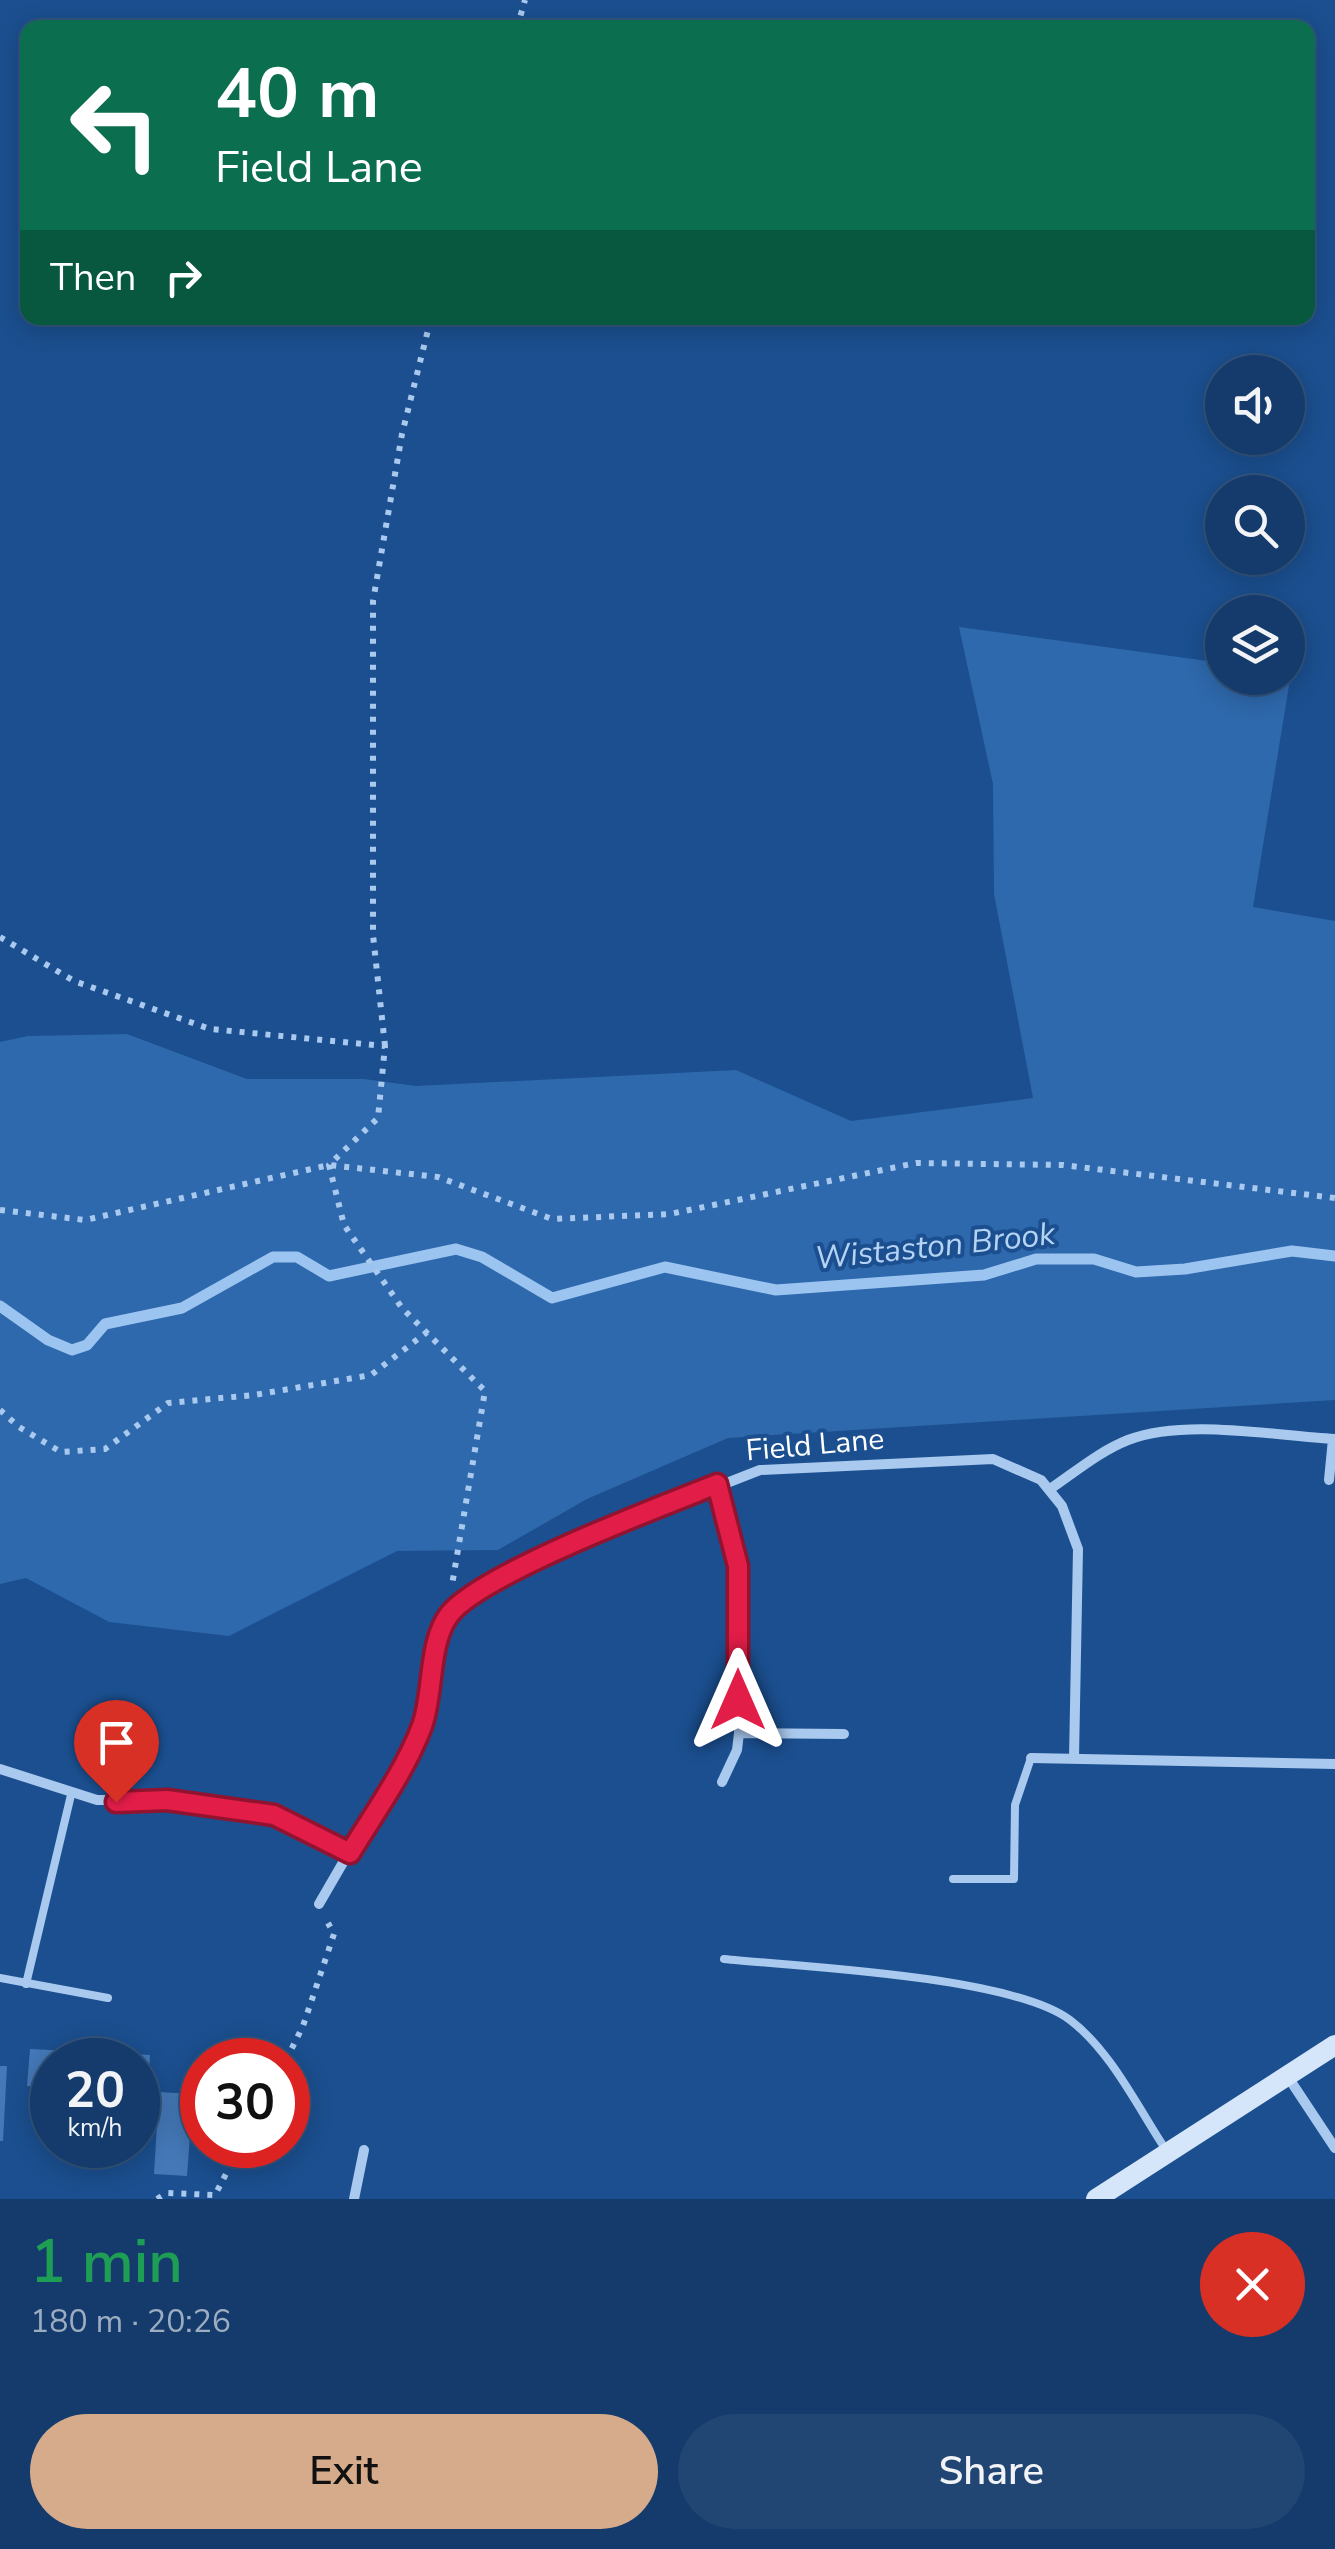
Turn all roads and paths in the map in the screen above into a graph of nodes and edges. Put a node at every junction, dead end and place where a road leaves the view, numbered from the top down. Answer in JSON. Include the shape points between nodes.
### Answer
{"nodes":[{"id":1,"x":430,"y":325,"type":"edge"},
{"id":2,"x":0,"y":937,"type":"edge"},
{"id":3,"x":385,"y":1046,"type":"junction"},
{"id":4,"x":329,"y":1165,"type":"junction"},
{"id":5,"x":1335,"y":1198,"type":"edge"},
{"id":6,"x":0,"y":1210,"type":"edge"},
{"id":7,"x":427,"y":1332,"type":"junction"},
{"id":8,"x":0,"y":1410,"type":"edge"},
{"id":9,"x":1334,"y":1439,"type":"edge"},
{"id":10,"x":1329,"y":1480,"type":"dead end"},
{"id":11,"x":717,"y":1484,"type":"junction"},
{"id":12,"x":1050,"y":1489,"type":"junction"},
{"id":13,"x":451,"y":1612,"type":"junction"},
{"id":14,"x":739,"y":1734,"type":"junction"},
{"id":15,"x":844,"y":1734,"type":"dead end"},
{"id":16,"x":1031,"y":1758,"type":"joint"},
{"id":17,"x":1074,"y":1758,"type":"junction"},
{"id":18,"x":1335,"y":1764,"type":"edge"},
{"id":19,"x":0,"y":1769,"type":"edge"},
{"id":20,"x":722,"y":1782,"type":"dead end"},
{"id":21,"x":72,"y":1795,"type":"junction"},
{"id":22,"x":350,"y":1853,"type":"junction"},
{"id":23,"x":954,"y":1878,"type":"dead end"},
{"id":24,"x":319,"y":1904,"type":"joint"},
{"id":25,"x":724,"y":1959,"type":"dead end"},
{"id":26,"x":0,"y":1978,"type":"edge"},
{"id":27,"x":26,"y":1984,"type":"junction"},
{"id":28,"x":108,"y":1998,"type":"dead end"},
{"id":29,"x":297,"y":2038,"type":"edge"},
{"id":30,"x":1335,"y":2046,"type":"edge"},
{"id":31,"x":1288,"y":2076,"type":"junction"},
{"id":32,"x":1335,"y":2148,"type":"edge"},
{"id":33,"x":364,"y":2150,"type":"dead end"},
{"id":34,"x":1168,"y":2153,"type":"junction"},
{"id":35,"x":230,"y":2168,"type":"edge"},
{"id":36,"x":157,"y":2199,"type":"edge"},
{"id":37,"x":354,"y":2199,"type":"edge"},
{"id":38,"x":1096,"y":2199,"type":"edge"}],
"edges":[{"from":1,"to":3,"type":"path","via":[[402,434],[373,600],[373,935]]},
{"from":2,"to":3,"type":"path","via":[[74,981],[210,1030]]},
{"from":3,"to":4,"type":"path","via":[[378,1118]]},
{"from":4,"to":5,"type":"path","via":[[438,1177],[552,1219],[670,1214],[916,1162],[1063,1165]]},
{"from":4,"to":6,"type":"path","via":[[85,1220]]},
{"from":4,"to":7,"type":"path","via":[[344,1225]]},
{"from":7,"to":8,"type":"path","via":[[371,1374],[168,1403],[105,1449],[62,1452]]},
{"from":7,"to":13,"type":"path","via":[[485,1391]]},
{"from":9,"to":10,"type":"street"},
{"from":9,"to":12,"type":"street","via":[[1282,1432],[1143,1436]]},
{"from":11,"to":12,"type":"street","name":"Field Lane","via":[[782,1467],[982,1459],[1027,1470]]},
{"from":11,"to":13,"type":"street","name":"Field Lane","via":[[581,1540]]},
{"from":11,"to":14,"type":"street","via":[[738,1566]]},
{"from":12,"to":17,"type":"street","via":[[1079,1559]]},
{"from":13,"to":22,"type":"street","via":[[421,1728]]},
{"from":14,"to":15,"type":"street"},
{"from":14,"to":20,"type":"street"},
{"from":16,"to":17,"type":"street"},
{"from":16,"to":23,"type":"lane","via":[[1015,1805],[1014,1879]]},
{"from":17,"to":18,"type":"street"},
{"from":19,"to":21,"type":"street"},
{"from":21,"to":22,"type":"street","via":[[274,1815]]},
{"from":21,"to":27,"type":"lane"},
{"from":22,"to":24,"type":"street"},
{"from":24,"to":29,"type":"path","via":[[334,1934]]},
{"from":25,"to":34,"type":"lane","via":[[957,1984],[1048,2008],[1070,2021],[1112,2068]]},
{"from":26,"to":27,"type":"lane"},
{"from":27,"to":28,"type":"lane"},
{"from":30,"to":31,"type":"street"},
{"from":31,"to":32,"type":"street"},
{"from":31,"to":34,"type":"street"},
{"from":33,"to":37,"type":"street"},
{"from":34,"to":38,"type":"street"},
{"from":35,"to":36,"type":"path","via":[[215,2195],[167,2193]]}]}
